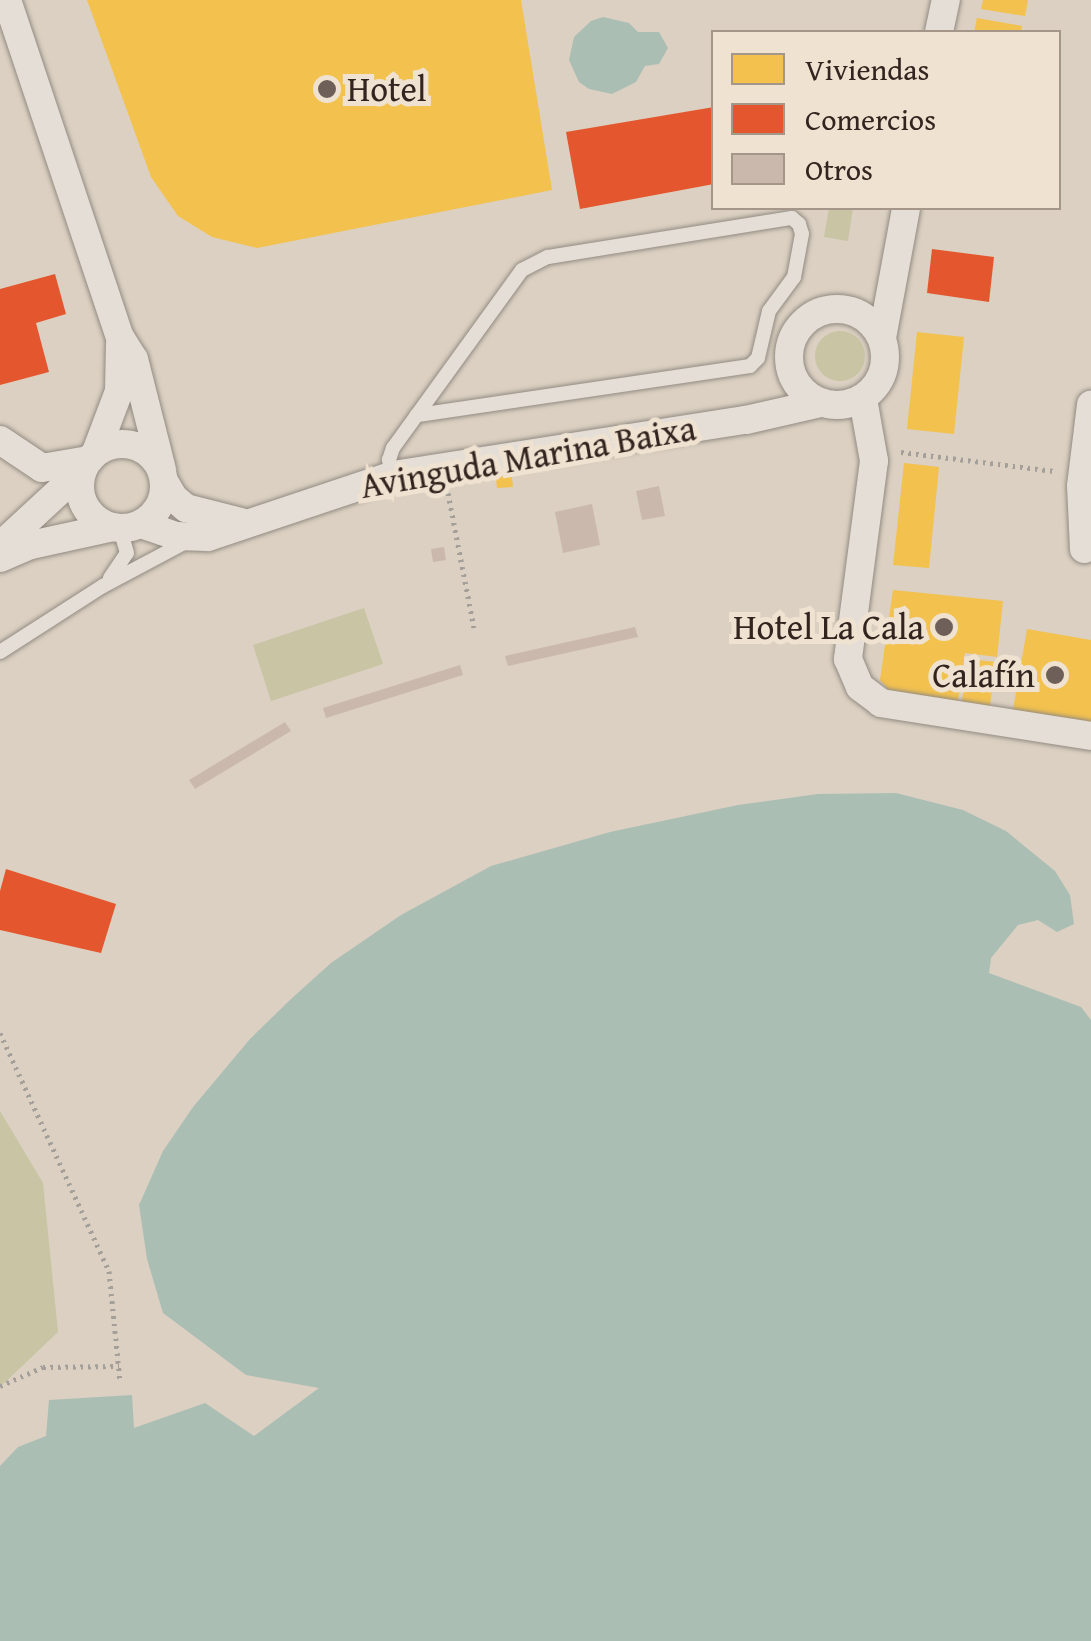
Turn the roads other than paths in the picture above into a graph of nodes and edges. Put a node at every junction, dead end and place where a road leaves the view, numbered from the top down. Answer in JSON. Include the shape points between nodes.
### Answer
{"nodes":[{"id":1,"x":7,"y":0,"type":"edge"},
{"id":2,"x":946,"y":0,"type":"edge"},
{"id":3,"x":939,"y":30,"type":"edge"},
{"id":4,"x":906,"y":210,"type":"edge"},
{"id":5,"x":896,"y":266,"type":"junction"},
{"id":6,"x":862,"y":306,"type":"junction"},
{"id":7,"x":120,"y":338,"type":"junction"},
{"id":8,"x":882,"y":338,"type":"junction"},
{"id":9,"x":790,"y":369,"type":"junction"},
{"id":10,"x":863,"y":398,"type":"junction"},
{"id":11,"x":820,"y":403,"type":"junction"},
{"id":12,"x":1091,"y":405,"type":"edge"},
{"id":13,"x":418,"y":415,"type":"junction"},
{"id":14,"x":746,"y":420,"type":"junction"},
{"id":15,"x":0,"y":440,"type":"edge"},
{"id":16,"x":88,"y":461,"type":"junction"},
{"id":17,"x":393,"y":475,"type":"junction"},
{"id":18,"x":163,"y":476,"type":"junction"},
{"id":19,"x":231,"y":521,"type":"junction"},
{"id":20,"x":125,"y":526,"type":"junction"},
{"id":21,"x":195,"y":539,"type":"junction"},
{"id":22,"x":0,"y":546,"type":"edge"},
{"id":23,"x":1084,"y":549,"type":"dead end"},
{"id":24,"x":0,"y":558,"type":"edge"},
{"id":25,"x":102,"y":586,"type":"junction"},
{"id":26,"x":0,"y":652,"type":"edge"},
{"id":27,"x":1091,"y":736,"type":"edge"}],
"edges":[{"from":1,"to":7,"type":"street"},
{"from":2,"to":3,"type":"street"},
{"from":4,"to":5,"type":"street"},
{"from":5,"to":6,"type":"street"},
{"from":5,"to":8,"type":"street"},
{"from":6,"to":8,"type":"street"},
{"from":6,"to":9,"type":"street","via":[[823,311],[799,327]]},
{"from":7,"to":16,"type":"street","via":[[119,390]]},
{"from":7,"to":18,"type":"street","via":[[134,359]]},
{"from":8,"to":10,"type":"street","via":[[882,378]]},
{"from":9,"to":11,"type":"street"},
{"from":9,"to":14,"type":"street","name":"Avinguda Marina Baixa","via":[[770,402]]},
{"from":10,"to":11,"type":"street"},
{"from":10,"to":27,"type":"street","via":[[874,449],[848,659],[860,687],[881,703]]},
{"from":11,"to":14,"type":"street","name":"Avinguda Marina Baixa"},
{"from":12,"to":23,"type":"street","via":[[1082,475]]},
{"from":13,"to":13,"type":"lane","via":[[750,366],[769,311],[794,277],[799,224],[792,218],[548,257],[522,270]]},
{"from":13,"to":17,"type":"lane","via":[[393,448]]},
{"from":14,"to":17,"type":"street","name":"Avinguda Marina Baixa"},
{"from":15,"to":16,"type":"street","via":[[42,468]]},
{"from":16,"to":18,"type":"street","via":[[107,446],[133,444],[155,458]]},
{"from":16,"to":20,"type":"street","via":[[84,506]]},
{"from":16,"to":22,"type":"street"},
{"from":17,"to":19,"type":"street","name":"Avinguda Marina Baixa"},
{"from":18,"to":19,"type":"street","via":[[186,508]]},
{"from":18,"to":20,"type":"street","via":[[160,506]]},
{"from":19,"to":21,"type":"street","name":"Avinguda Marina Baixa"},
{"from":20,"to":21,"type":"street"},
{"from":20,"to":24,"type":"street","via":[[31,544]]},
{"from":20,"to":25,"type":"lane","via":[[127,553]]},
{"from":21,"to":25,"type":"lane"},
{"from":25,"to":26,"type":"lane"}]}
